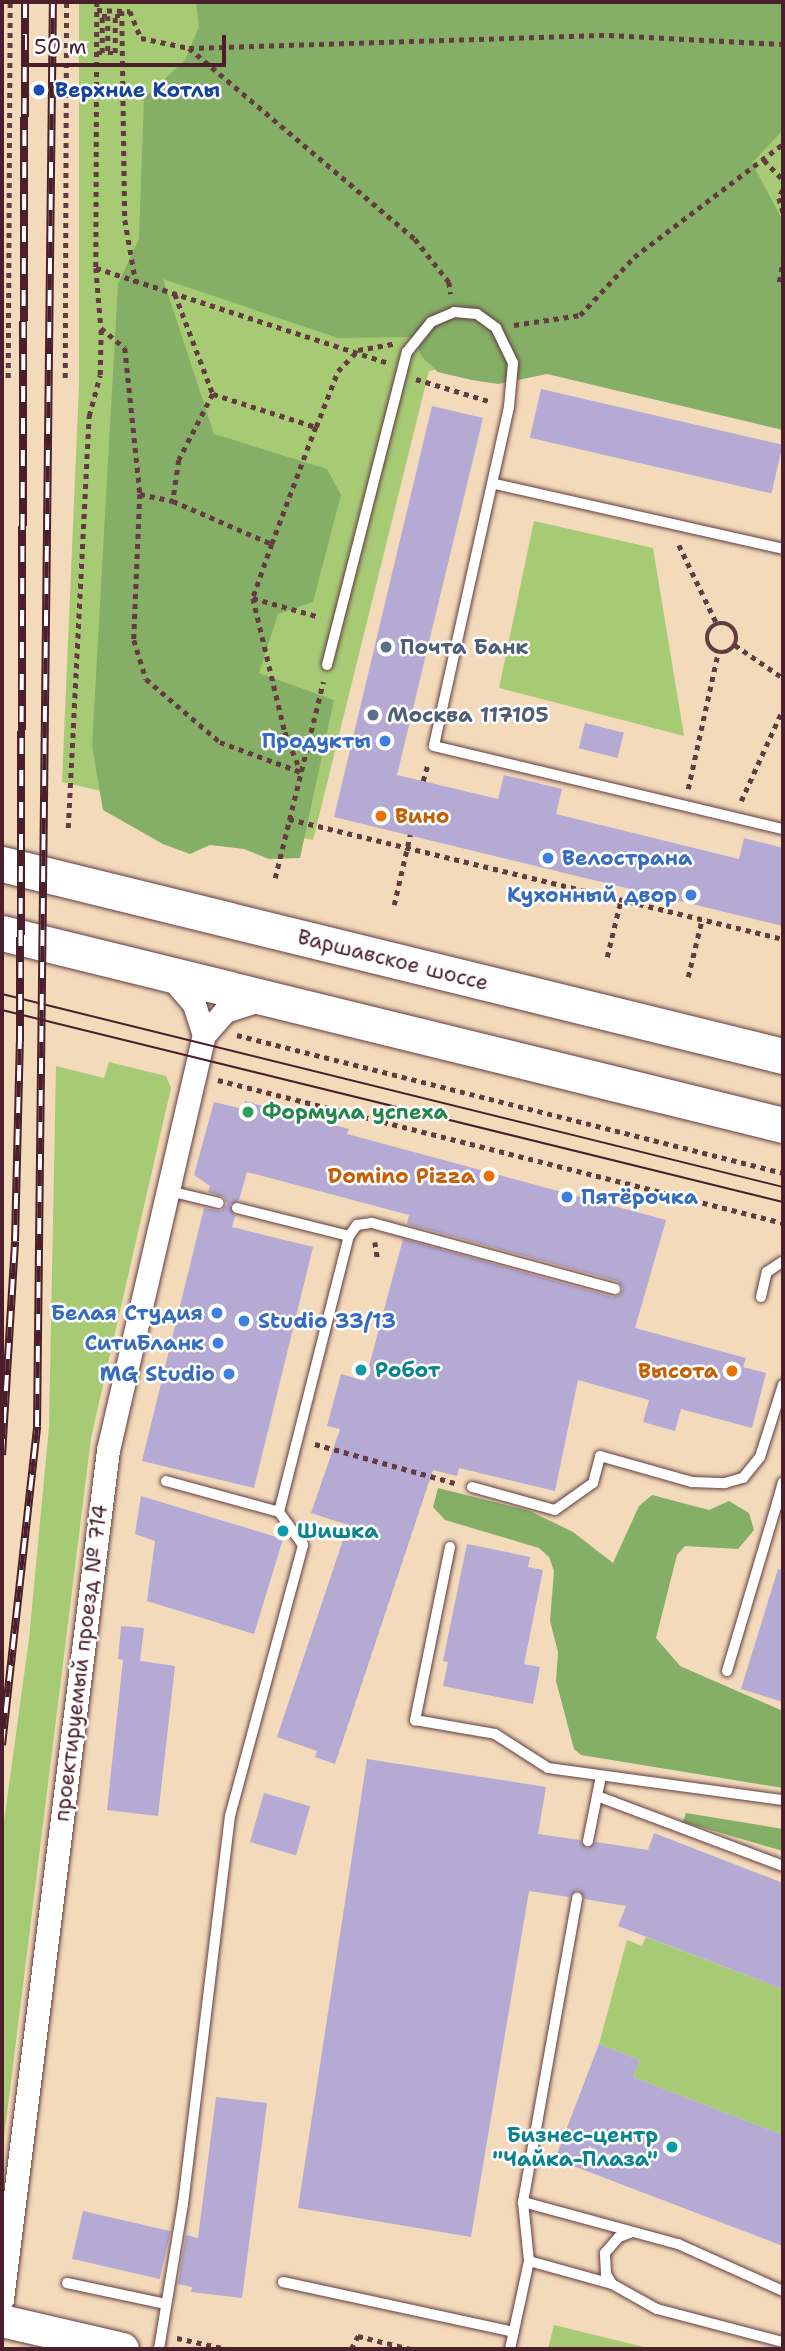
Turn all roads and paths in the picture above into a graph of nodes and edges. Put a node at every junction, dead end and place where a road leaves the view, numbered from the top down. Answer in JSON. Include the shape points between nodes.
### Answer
{"nodes":[{"id":1,"x":10,"y":2,"type":"edge"},
{"id":2,"x":66,"y":2,"type":"edge"},
{"id":3,"x":97,"y":2,"type":"edge"},
{"id":4,"x":97,"y":10,"type":"junction"},
{"id":5,"x":122,"y":13,"type":"junction"},
{"id":6,"x":783,"y":44,"type":"edge"},
{"id":7,"x":189,"y":48,"type":"junction"},
{"id":8,"x":97,"y":53,"type":"junction"},
{"id":9,"x":783,"y":144,"type":"edge"},
{"id":10,"x":764,"y":160,"type":"junction"},
{"id":11,"x":783,"y":180,"type":"edge"},
{"id":12,"x":783,"y":190,"type":"edge"},
{"id":13,"x":783,"y":212,"type":"edge"},
{"id":14,"x":783,"y":261,"type":"edge"},
{"id":15,"x":96,"y":268,"type":"junction"},
{"id":16,"x":779,"y":282,"type":"dead end"},
{"id":17,"x":136,"y":283,"type":"junction"},
{"id":18,"x":175,"y":294,"type":"junction"},
{"id":19,"x":454,"y":312,"type":"junction"},
{"id":20,"x":101,"y":328,"type":"junction"},
{"id":21,"x":496,"y":328,"type":"junction"},
{"id":22,"x":411,"y":343,"type":"junction"},
{"id":23,"x":358,"y":351,"type":"junction"},
{"id":24,"x":402,"y":369,"type":"junction"},
{"id":25,"x":8,"y":378,"type":"dead end"},
{"id":26,"x":65,"y":378,"type":"dead end"},
{"id":27,"x":213,"y":394,"type":"junction"},
{"id":28,"x":509,"y":407,"type":"junction"},
{"id":29,"x":316,"y":427,"type":"junction"},
{"id":30,"x":495,"y":484,"type":"junction"},
{"id":31,"x":140,"y":494,"type":"junction"},
{"id":32,"x":173,"y":501,"type":"junction"},
{"id":33,"x":668,"y":523,"type":"junction"},
{"id":34,"x":272,"y":544,"type":"junction"},
{"id":35,"x":783,"y":549,"type":"edge"},
{"id":36,"x":253,"y":598,"type":"junction"},
{"id":37,"x":338,"y":621,"type":"junction"},
{"id":38,"x":717,"y":624,"type":"junction"},
{"id":39,"x":735,"y":645,"type":"junction"},
{"id":40,"x":718,"y":653,"type":"junction"},
{"id":41,"x":327,"y":665,"type":"joint"},
{"id":42,"x":783,"y":678,"type":"edge"},
{"id":43,"x":783,"y":709,"type":"edge"},
{"id":44,"x":301,"y":772,"type":"junction"},
{"id":45,"x":689,"y":783,"type":"dead end"},
{"id":46,"x":743,"y":795,"type":"dead end"},
{"id":47,"x":289,"y":819,"type":"junction"},
{"id":48,"x":68,"y":828,"type":"dead end"},
{"id":49,"x":783,"y":829,"type":"edge"},
{"id":50,"x":410,"y":835,"type":"dead end"},
{"id":51,"x":407,"y":847,"type":"junction"},
{"id":52,"x":2,"y":864,"type":"edge"},
{"id":53,"x":275,"y":878,"type":"dead end"},
{"id":54,"x":621,"y":899,"type":"junction"},
{"id":55,"x":394,"y":905,"type":"dead end"},
{"id":56,"x":702,"y":919,"type":"junction"},
{"id":57,"x":2,"y":933,"type":"edge"},
{"id":58,"x":783,"y":939,"type":"edge"},
{"id":59,"x":607,"y":957,"type":"dead end"},
{"id":60,"x":167,"y":973,"type":"junction"},
{"id":61,"x":688,"y":977,"type":"dead end"},
{"id":62,"x":266,"y":998,"type":"junction"},
{"id":63,"x":206,"y":1031,"type":"junction"},
{"id":64,"x":783,"y":1056,"type":"edge"},
{"id":65,"x":783,"y":1125,"type":"edge"},
{"id":66,"x":783,"y":1173,"type":"edge"},
{"id":67,"x":169,"y":1191,"type":"junction"},
{"id":68,"x":219,"y":1203,"type":"dead end"},
{"id":69,"x":237,"y":1208,"type":"dead end"},
{"id":70,"x":349,"y":1236,"type":"junction"},
{"id":71,"x":783,"y":1261,"type":"edge"},
{"id":72,"x":615,"y":1289,"type":"dead end"},
{"id":73,"x":761,"y":1297,"type":"dead end"},
{"id":74,"x":783,"y":1385,"type":"edge"},
{"id":75,"x":314,"y":1444,"type":"dead end"},
{"id":76,"x":166,"y":1481,"type":"dead end"},
{"id":77,"x":783,"y":1482,"type":"edge"},
{"id":78,"x":472,"y":1488,"type":"joint"},
{"id":79,"x":780,"y":1504,"type":"edge"},
{"id":80,"x":279,"y":1512,"type":"junction"},
{"id":81,"x":450,"y":1547,"type":"dead end"},
{"id":82,"x":727,"y":1671,"type":"dead end"},
{"id":83,"x":601,"y":1776,"type":"junction"},
{"id":84,"x":597,"y":1796,"type":"junction"},
{"id":85,"x":783,"y":1800,"type":"edge"},
{"id":86,"x":588,"y":1841,"type":"dead end"},
{"id":87,"x":783,"y":1866,"type":"edge"},
{"id":88,"x":577,"y":1898,"type":"dead end"},
{"id":89,"x":523,"y":2202,"type":"junction"},
{"id":90,"x":630,"y":2233,"type":"junction"},
{"id":91,"x":529,"y":2261,"type":"junction"},
{"id":92,"x":283,"y":2282,"type":"dead end"},
{"id":93,"x":67,"y":2283,"type":"dead end"},
{"id":94,"x":612,"y":2284,"type":"junction"},
{"id":95,"x":783,"y":2291,"type":"edge"},
{"id":96,"x":2,"y":2299,"type":"edge"},
{"id":97,"x":166,"y":2304,"type":"junction"},
{"id":98,"x":2,"y":2321,"type":"edge"},
{"id":99,"x":514,"y":2332,"type":"junction"},
{"id":100,"x":161,"y":2334,"type":"junction"},
{"id":101,"x":783,"y":2342,"type":"edge"},
{"id":102,"x":123,"y":2349,"type":"edge"},
{"id":103,"x":159,"y":2349,"type":"edge"},
{"id":104,"x":227,"y":2349,"type":"edge"},
{"id":105,"x":351,"y":2349,"type":"edge"},
{"id":106,"x":411,"y":2349,"type":"edge"},
{"id":107,"x":510,"y":2349,"type":"edge"}],
"edges":[{"from":1,"to":25,"type":"path"},
{"from":2,"to":26,"type":"path"},
{"from":3,"to":4,"type":"path"},
{"from":4,"to":5,"type":"path"},
{"from":4,"to":8,"type":"path"},
{"from":5,"to":7,"type":"path","via":[[130,11],[141,38]]},
{"from":5,"to":8,"type":"path","via":[[115,16],[115,53],[108,53],[108,16],[102,16],[102,53]]},
{"from":5,"to":17,"type":"path","via":[[125,220]]},
{"from":6,"to":7,"type":"path","via":[[609,35]]},
{"from":7,"to":19,"type":"path","via":[[415,239],[449,282]]},
{"from":8,"to":15,"type":"path"},
{"from":9,"to":10,"type":"path"},
{"from":10,"to":11,"type":"path"},
{"from":10,"to":21,"type":"path","via":[[634,257],[580,315]]},
{"from":12,"to":13,"type":"path","via":[[779,198]]},
{"from":14,"to":16,"type":"path"},
{"from":15,"to":17,"type":"path"},
{"from":15,"to":20,"type":"path"},
{"from":17,"to":18,"type":"path"},
{"from":18,"to":23,"type":"path"},
{"from":18,"to":27,"type":"path"},
{"from":19,"to":21,"type":"lane","via":[[477,314]]},
{"from":19,"to":22,"type":"lane","via":[[430,322]]},
{"from":20,"to":31,"type":"path","via":[[125,348]]},
{"from":20,"to":48,"type":"path","via":[[100,375],[89,416]]},
{"from":21,"to":28,"type":"lane","via":[[513,363]]},
{"from":22,"to":23,"type":"path","via":[[374,344]]},
{"from":22,"to":24,"type":"lane"},
{"from":23,"to":24,"type":"path"},
{"from":23,"to":29,"type":"path","via":[[338,371]]},
{"from":24,"to":28,"type":"path","via":[[417,380]]},
{"from":24,"to":37,"type":"lane"},
{"from":27,"to":29,"type":"path"},
{"from":27,"to":32,"type":"path","via":[[179,460]]},
{"from":28,"to":30,"type":"lane"},
{"from":29,"to":34,"type":"path"},
{"from":30,"to":33,"type":"lane"},
{"from":30,"to":49,"type":"lane","via":[[434,746]]},
{"from":31,"to":32,"type":"path"},
{"from":31,"to":44,"type":"path","via":[[134,639],[146,679],[219,742]]},
{"from":32,"to":34,"type":"path"},
{"from":33,"to":35,"type":"lane"},
{"from":33,"to":38,"type":"path"},
{"from":34,"to":36,"type":"path"},
{"from":36,"to":37,"type":"path"},
{"from":36,"to":44,"type":"path","via":[[285,732]]},
{"from":37,"to":41,"type":"lane"},
{"from":38,"to":39,"type":"path","via":[[735,630]]},
{"from":38,"to":40,"type":"path","via":[[707,638]]},
{"from":39,"to":40,"type":"path"},
{"from":39,"to":42,"type":"path"},
{"from":40,"to":45,"type":"path"},
{"from":41,"to":44,"type":"path"},
{"from":43,"to":46,"type":"path"},
{"from":44,"to":47,"type":"path"},
{"from":47,"to":51,"type":"path"},
{"from":47,"to":53,"type":"path"},
{"from":50,"to":51,"type":"path"},
{"from":51,"to":54,"type":"path"},
{"from":51,"to":55,"type":"path"},
{"from":52,"to":64,"type":"main road","name":"Варшавское шоссе"},
{"from":54,"to":56,"type":"path"},
{"from":54,"to":59,"type":"path"},
{"from":56,"to":58,"type":"path"},
{"from":56,"to":61,"type":"path"},
{"from":57,"to":60,"type":"main road"},
{"from":60,"to":62,"type":"main road"},
{"from":60,"to":63,"type":"street","via":[[194,1004]]},
{"from":62,"to":63,"type":"street","via":[[225,1011]]},
{"from":62,"to":65,"type":"main road"},
{"from":63,"to":66,"type":"path"},
{"from":63,"to":67,"type":"street","name":"проектируемый проезд № 714"},
{"from":67,"to":68,"type":"lane"},
{"from":67,"to":96,"type":"street","name":"проектируемый проезд № 714","via":[[108,1450]]},
{"from":69,"to":70,"type":"lane"},
{"from":70,"to":72,"type":"lane","via":[[358,1225],[372,1223]]},
{"from":70,"to":80,"type":"lane"},
{"from":71,"to":73,"type":"lane","via":[[767,1272]]},
{"from":74,"to":78,"type":"lane","via":[[760,1457],[743,1478],[725,1483],[692,1482],[600,1456],[593,1483],[555,1510]]},
{"from":75,"to":78,"type":"path"},
{"from":76,"to":80,"type":"lane"},
{"from":77,"to":79,"type":"lane"},
{"from":79,"to":82,"type":"lane"},
{"from":80,"to":97,"type":"lane","via":[[303,1545],[230,1816]]},
{"from":81,"to":83,"type":"lane","via":[[415,1720],[495,1734],[548,1768]]},
{"from":83,"to":84,"type":"lane"},
{"from":83,"to":85,"type":"lane"},
{"from":84,"to":86,"type":"lane"},
{"from":84,"to":87,"type":"lane"},
{"from":88,"to":89,"type":"lane"},
{"from":89,"to":90,"type":"lane"},
{"from":89,"to":91,"type":"lane"},
{"from":90,"to":94,"type":"lane","via":[[619,2237],[605,2253],[606,2274]]},
{"from":90,"to":95,"type":"lane","via":[[678,2244]]},
{"from":91,"to":94,"type":"lane"},
{"from":91,"to":99,"type":"lane"},
{"from":92,"to":99,"type":"lane"},
{"from":93,"to":97,"type":"lane"},
{"from":94,"to":101,"type":"lane","via":[[657,2309]]},
{"from":97,"to":100,"type":"lane"},
{"from":98,"to":102,"type":"main road"},
{"from":99,"to":107,"type":"lane"},
{"from":100,"to":103,"type":"lane"},
{"from":100,"to":104,"type":"path"},
{"from":105,"to":106,"type":"path","via":[[358,2336]]}]}
